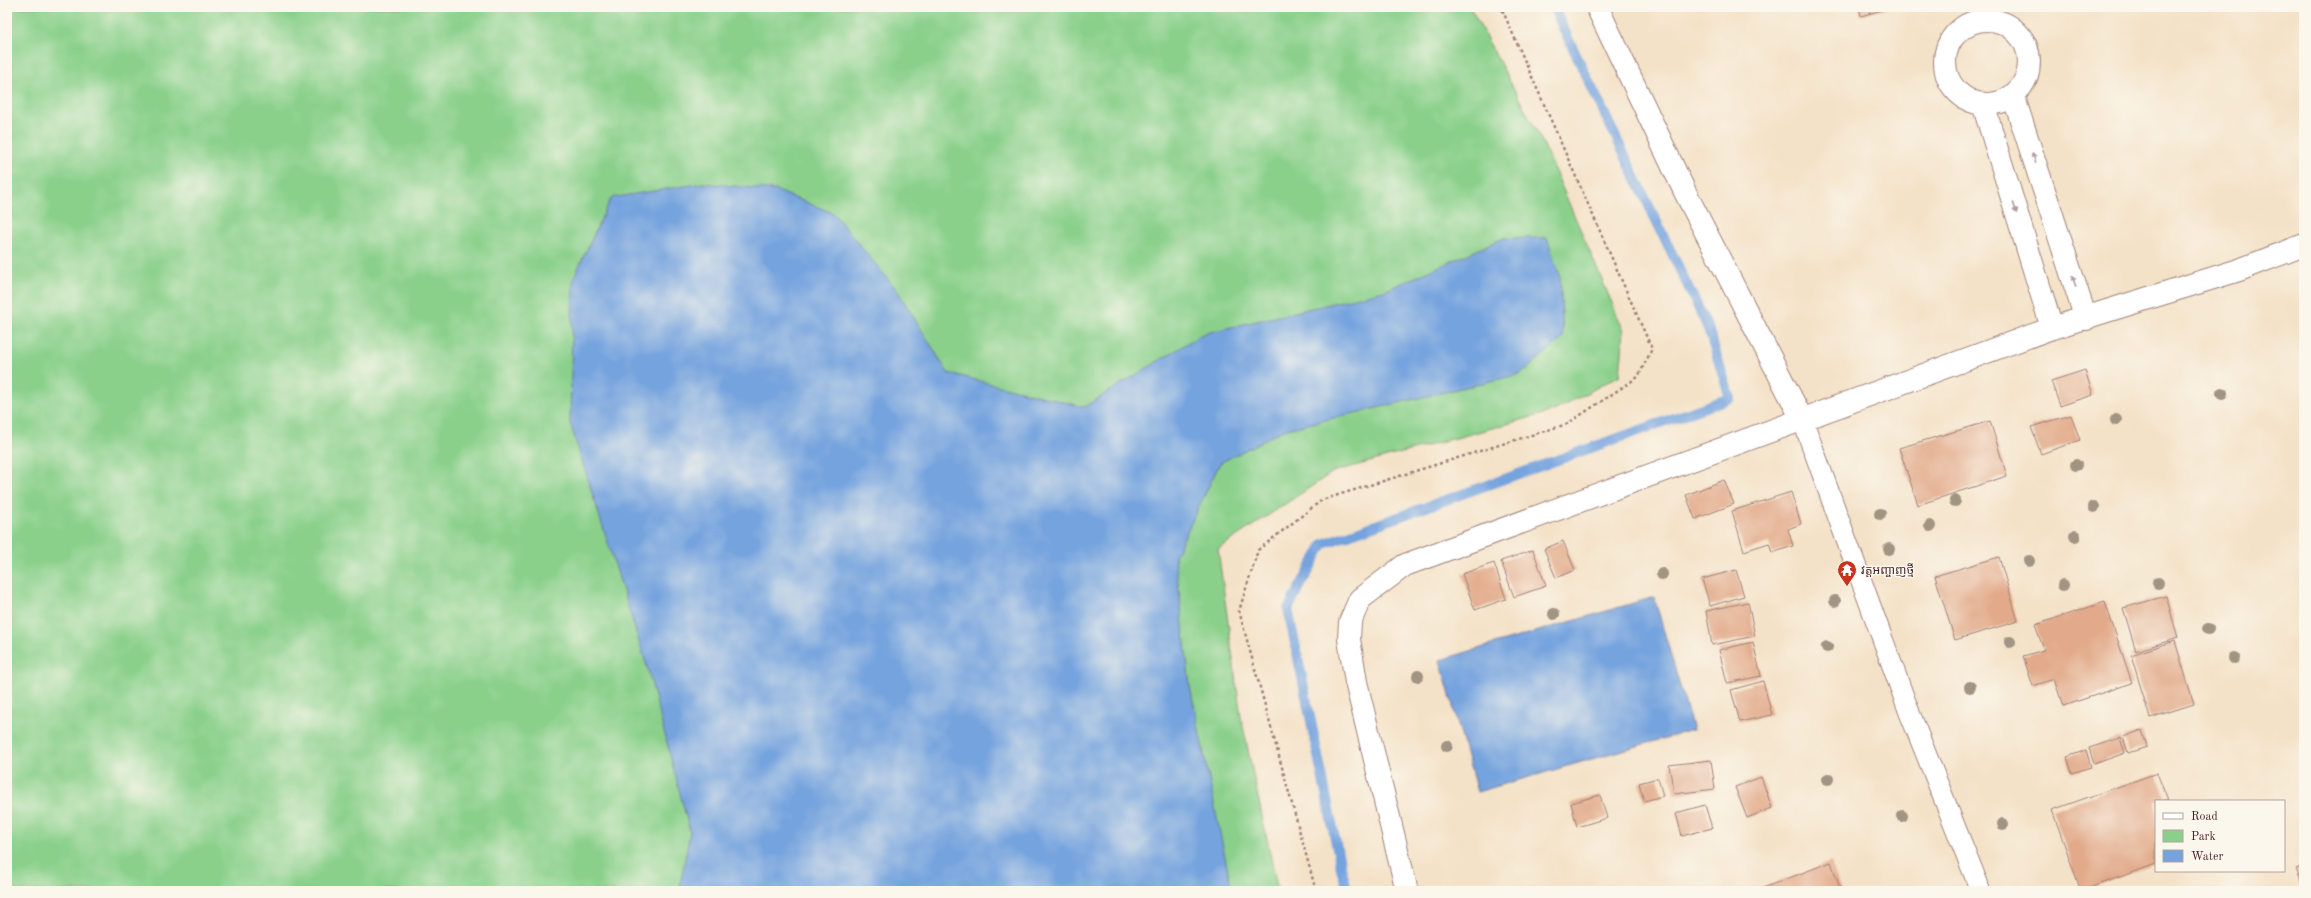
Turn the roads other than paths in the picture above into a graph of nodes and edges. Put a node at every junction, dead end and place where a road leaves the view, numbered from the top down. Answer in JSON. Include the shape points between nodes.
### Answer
{"nodes":[{"id":1,"x":1597,"y":7,"type":"edge"},
{"id":2,"x":1973,"y":14,"type":"edge"},
{"id":3,"x":2013,"y":95,"type":"junction"},
{"id":4,"x":1983,"y":104,"type":"junction"},
{"id":5,"x":2304,"y":245,"type":"edge"},
{"id":6,"x":2086,"y":318,"type":"junction"},
{"id":7,"x":2052,"y":328,"type":"junction"},
{"id":8,"x":1803,"y":421,"type":"junction"},
{"id":9,"x":1407,"y":891,"type":"edge"},
{"id":10,"x":1978,"y":891,"type":"edge"}],
"edges":[{"from":1,"to":8,"type":"street","via":[[1682,185]]},
{"from":2,"to":3,"type":"street","via":[[1998,20],[2018,33],[2029,53],[2027,76]]},
{"from":2,"to":4,"type":"street","via":[[1955,34],[1945,54],[1947,78],[1962,96]]},
{"from":3,"to":4,"type":"street","via":[[1999,102]]},
{"from":6,"to":3,"type":"street","one_way":true},
{"from":4,"to":7,"type":"street","one_way":true},
{"from":5,"to":6,"type":"street","via":[[2239,270]]},
{"from":6,"to":7,"type":"street"},
{"from":7,"to":8,"type":"street"},
{"from":8,"to":9,"type":"street","via":[[1405,565],[1360,599],[1350,622],[1348,639],[1356,682]]},
{"from":8,"to":10,"type":"lane","via":[[1910,714],[1978,884]]}]}
